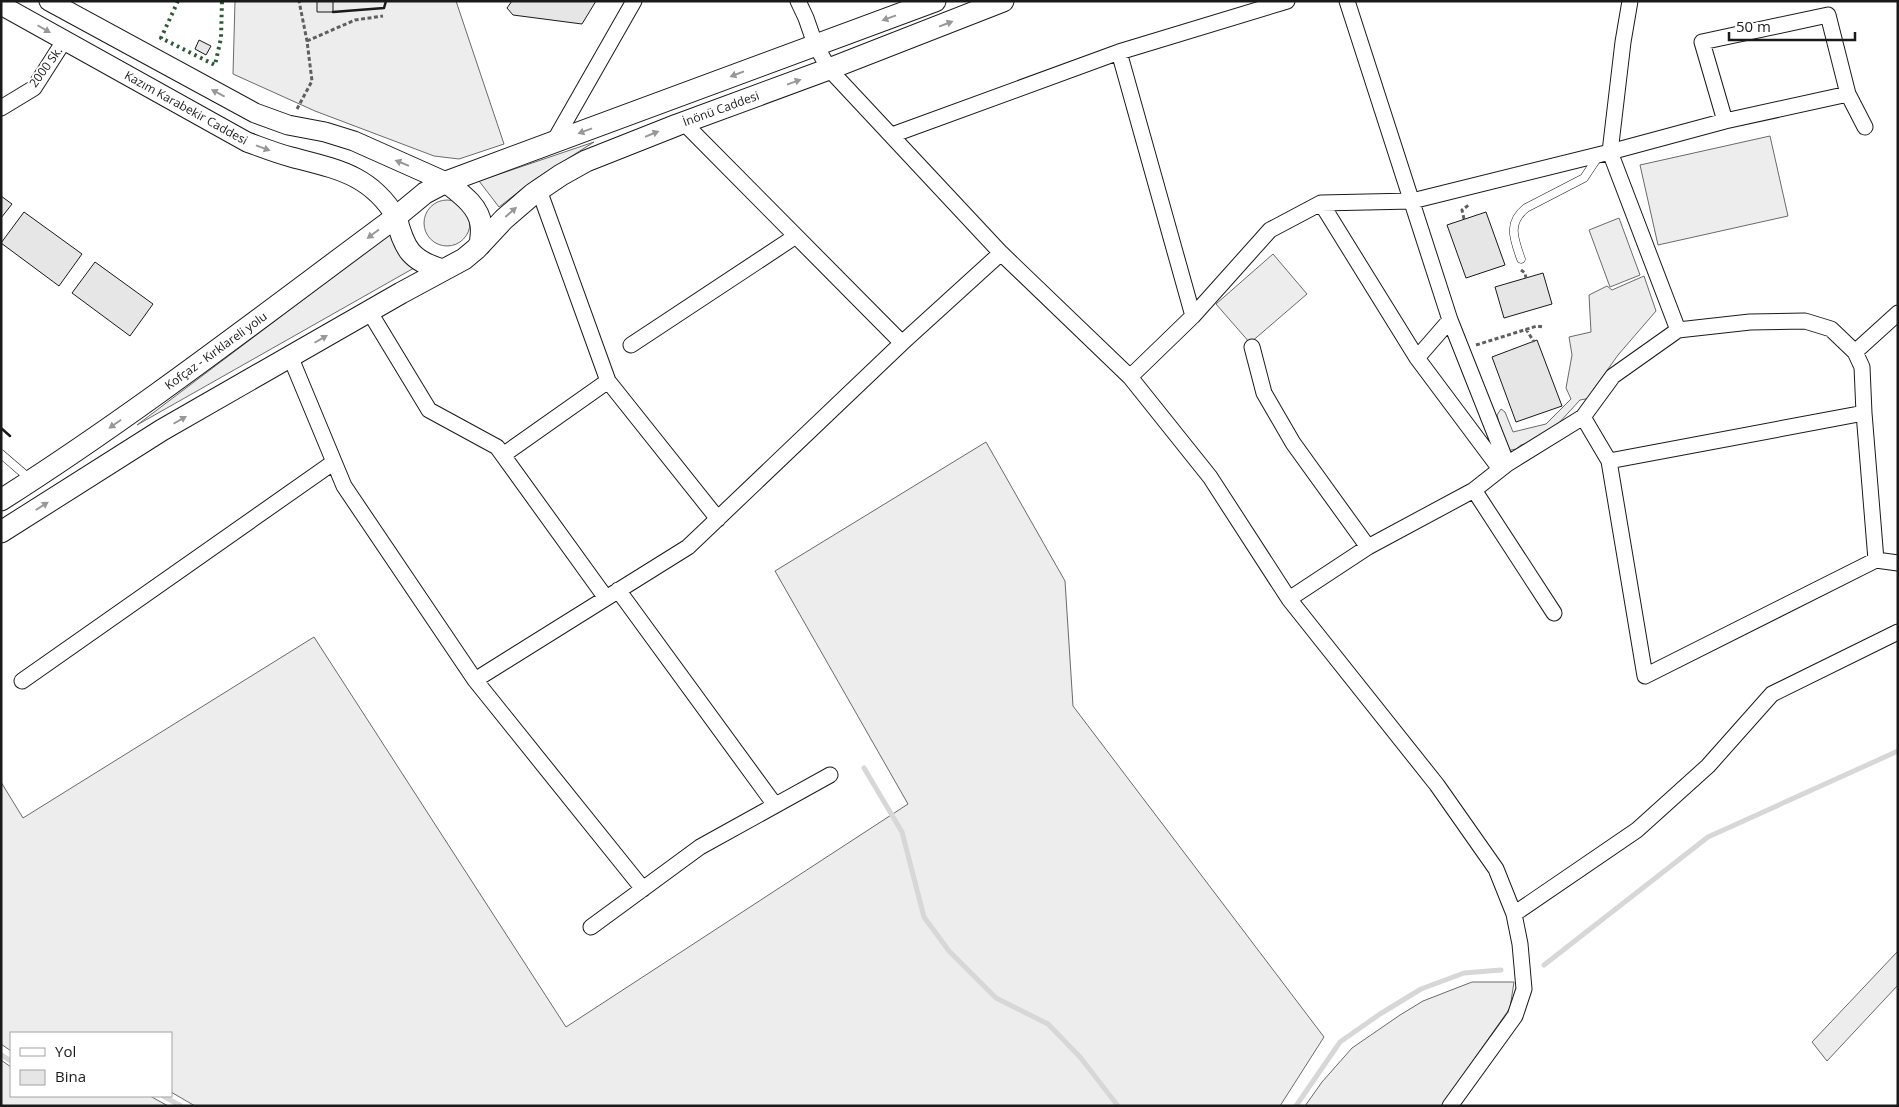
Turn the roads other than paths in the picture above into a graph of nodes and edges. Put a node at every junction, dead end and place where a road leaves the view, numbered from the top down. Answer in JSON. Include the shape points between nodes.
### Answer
{"nodes":[{"id":1,"x":50,"y":1,"type":"edge"},
{"id":2,"x":634,"y":1,"type":"edge"},
{"id":3,"x":798,"y":1,"type":"edge"},
{"id":4,"x":935,"y":1,"type":"edge"},
{"id":5,"x":1003,"y":1,"type":"edge"},
{"id":6,"x":1287,"y":1,"type":"edge"},
{"id":7,"x":1347,"y":1,"type":"edge"},
{"id":8,"x":1630,"y":1,"type":"edge"},
{"id":9,"x":1,"y":5,"type":"edge"},
{"id":10,"x":64,"y":41,"type":"junction"},
{"id":11,"x":815,"y":44,"type":"junction"},
{"id":12,"x":1119,"y":52,"type":"junction"},
{"id":13,"x":829,"y":69,"type":"junction"},
{"id":14,"x":1848,"y":94,"type":"junction"},
{"id":15,"x":1,"y":108,"type":"edge"},
{"id":16,"x":1725,"y":121,"type":"junction"},
{"id":17,"x":683,"y":122,"type":"junction"},
{"id":18,"x":1865,"y":127,"type":"dead end"},
{"id":19,"x":892,"y":136,"type":"junction"},
{"id":20,"x":553,"y":143,"type":"junction"},
{"id":21,"x":1605,"y":154,"type":"junction"},
{"id":22,"x":446,"y":182,"type":"junction"},
{"id":23,"x":539,"y":190,"type":"junction"},
{"id":24,"x":425,"y":193,"type":"joint"},
{"id":25,"x":1412,"y":202,"type":"junction"},
{"id":26,"x":1321,"y":203,"type":"junction"},
{"id":27,"x":396,"y":217,"type":"junction"},
{"id":28,"x":796,"y":236,"type":"junction"},
{"id":29,"x":480,"y":245,"type":"junction"},
{"id":30,"x":1001,"y":253,"type":"junction"},
{"id":31,"x":1521,"y":259,"type":"dead end"},
{"id":32,"x":443,"y":270,"type":"junction"},
{"id":33,"x":369,"y":311,"type":"junction"},
{"id":34,"x":1898,"y":313,"type":"edge"},
{"id":35,"x":1193,"y":316,"type":"junction"},
{"id":36,"x":1450,"y":320,"type":"junction"},
{"id":37,"x":1678,"y":330,"type":"junction"},
{"id":38,"x":902,"y":343,"type":"junction"},
{"id":39,"x":631,"y":345,"type":"dead end"},
{"id":40,"x":1252,"y":347,"type":"dead end"},
{"id":41,"x":1855,"y":352,"type":"junction"},
{"id":42,"x":290,"y":356,"type":"junction"},
{"id":43,"x":1418,"y":358,"type":"junction"},
{"id":44,"x":1130,"y":376,"type":"junction"},
{"id":45,"x":608,"y":381,"type":"junction"},
{"id":46,"x":1864,"y":413,"type":"junction"},
{"id":47,"x":1583,"y":417,"type":"junction"},
{"id":48,"x":1,"y":454,"type":"edge"},
{"id":49,"x":503,"y":455,"type":"junction"},
{"id":50,"x":1609,"y":461,"type":"junction"},
{"id":51,"x":334,"y":462,"type":"junction"},
{"id":52,"x":1504,"y":467,"type":"junction"},
{"id":53,"x":32,"y":481,"type":"junction"},
{"id":54,"x":1474,"y":490,"type":"junction"},
{"id":55,"x":1,"y":500,"type":"edge"},
{"id":56,"x":718,"y":519,"type":"junction"},
{"id":57,"x":1,"y":532,"type":"edge"},
{"id":58,"x":1368,"y":547,"type":"junction"},
{"id":59,"x":1876,"y":560,"type":"junction"},
{"id":60,"x":1898,"y":563,"type":"edge"},
{"id":61,"x":612,"y":594,"type":"junction"},
{"id":62,"x":1290,"y":599,"type":"junction"},
{"id":63,"x":1554,"y":613,"type":"dead end"},
{"id":64,"x":1898,"y":632,"type":"edge"},
{"id":65,"x":475,"y":680,"type":"junction"},
{"id":66,"x":22,"y":681,"type":"dead end"},
{"id":67,"x":830,"y":775,"type":"dead end"},
{"id":68,"x":775,"y":805,"type":"junction"},
{"id":69,"x":642,"y":889,"type":"junction"},
{"id":70,"x":1514,"y":914,"type":"junction"},
{"id":71,"x":591,"y":927,"type":"dead end"},
{"id":72,"x":1450,"y":1106,"type":"edge"}],
"edges":[{"from":22,"to":1,"type":"street","one_way":true,"via":[[354,141],[288,125],[255,113]]},
{"from":2,"to":20,"type":"street"},
{"from":3,"to":11,"type":"street"},
{"from":4,"to":11,"type":"main road","name":"İnönü Caddesi","one_way":true},
{"from":13,"to":5,"type":"main road","name":"İnönü Caddesi","one_way":true},
{"from":6,"to":12,"type":"street"},
{"from":7,"to":25,"type":"street"},
{"from":8,"to":21,"type":"street"},
{"from":9,"to":10,"type":"street","name":"Kazım Karabekir Caddesi","one_way":true},
{"from":10,"to":15,"type":"street","name":"2000 Sk.","via":[[34,88]]},
{"from":10,"to":27,"type":"street","name":"Kazım Karabekir Caddesi","one_way":true,"via":[[247,142],[354,176],[367,183]]},
{"from":11,"to":13,"type":"street"},
{"from":11,"to":20,"type":"main road","name":"İnönü Caddesi","one_way":true},
{"from":12,"to":19,"type":"street"},
{"from":12,"to":35,"type":"street"},
{"from":17,"to":13,"type":"main road","name":"İnönü Caddesi","one_way":true},
{"from":13,"to":19,"type":"street"},
{"from":14,"to":16,"type":"street"},
{"from":14,"to":16,"type":"street","via":[[1828,15],[1702,42]]},
{"from":14,"to":18,"type":"street"},
{"from":16,"to":21,"type":"street"},
{"from":23,"to":17,"type":"main road","name":"İnönü Caddesi","one_way":true,"via":[[586,161]]},
{"from":17,"to":28,"type":"street"},
{"from":19,"to":30,"type":"street"},
{"from":20,"to":22,"type":"main road","name":"İnönü Caddesi"},
{"from":21,"to":25,"type":"street"},
{"from":21,"to":31,"type":"lane","via":[[1584,178],[1519,213],[1514,229]]},
{"from":21,"to":37,"type":"street"},
{"from":22,"to":24,"type":"main road","name":"İnönü Caddesi"},
{"from":22,"to":29,"type":"main road","via":[[466,198],[478,214],[482,225]]},
{"from":29,"to":23,"type":"main road","name":"İnönü Caddesi","one_way":true,"via":[[504,219]]},
{"from":23,"to":45,"type":"street"},
{"from":24,"to":27,"type":"main road","name":"Kofçaz - Kırklareli yolu"},
{"from":25,"to":26,"type":"street"},
{"from":25,"to":36,"type":"street"},
{"from":26,"to":35,"type":"street","via":[[1270,230]]},
{"from":26,"to":43,"type":"street"},
{"from":27,"to":32,"type":"main road","via":[[405,245],[416,259]]},
{"from":27,"to":53,"type":"main road","name":"Kofçaz - Kırklareli yolu","one_way":true,"via":[[147,402]]},
{"from":28,"to":38,"type":"street"},
{"from":28,"to":39,"type":"street"},
{"from":29,"to":32,"type":"main road","name":"İnönü Caddesi","via":[[464,259]]},
{"from":30,"to":38,"type":"street"},
{"from":30,"to":44,"type":"street"},
{"from":32,"to":33,"type":"main road"},
{"from":42,"to":33,"type":"main road","one_way":true},
{"from":33,"to":49,"type":"street","via":[[429,410],[497,447]]},
{"from":34,"to":41,"type":"street"},
{"from":35,"to":44,"type":"street"},
{"from":36,"to":43,"type":"street"},
{"from":36,"to":52,"type":"street"},
{"from":37,"to":41,"type":"street","via":[[1750,322],[1805,321],[1831,329]]},
{"from":37,"to":47,"type":"street","via":[[1613,376]]},
{"from":38,"to":56,"type":"street"},
{"from":40,"to":58,"type":"street","via":[[1264,393],[1293,444]]},
{"from":41,"to":46,"type":"street","via":[[1862,367]]},
{"from":42,"to":51,"type":"street"},
{"from":57,"to":42,"type":"main road","one_way":true,"via":[[162,430]]},
{"from":43,"to":52,"type":"street"},
{"from":44,"to":62,"type":"street","via":[[1210,477]]},
{"from":45,"to":49,"type":"street"},
{"from":45,"to":56,"type":"street"},
{"from":46,"to":50,"type":"street"},
{"from":46,"to":59,"type":"street"},
{"from":47,"to":50,"type":"street"},
{"from":47,"to":52,"type":"street"},
{"from":48,"to":53,"type":"lane"},
{"from":49,"to":61,"type":"street"},
{"from":50,"to":59,"type":"street","via":[[1645,676]]},
{"from":51,"to":65,"type":"street","via":[[344,486]]},
{"from":51,"to":66,"type":"street"},
{"from":52,"to":54,"type":"street"},
{"from":53,"to":55,"type":"main road","name":"Kofçaz - Kırklareli yolu"},
{"from":54,"to":58,"type":"street"},
{"from":54,"to":63,"type":"street"},
{"from":56,"to":61,"type":"street","via":[[688,547]]},
{"from":58,"to":62,"type":"street"},
{"from":59,"to":60,"type":"street"},
{"from":61,"to":65,"type":"street"},
{"from":61,"to":68,"type":"street"},
{"from":62,"to":70,"type":"street","via":[[1464,821],[1496,869]]},
{"from":64,"to":70,"type":"street","via":[[1772,694],[1708,766],[1637,830]]},
{"from":65,"to":69,"type":"street"},
{"from":67,"to":68,"type":"street"},
{"from":68,"to":69,"type":"street","via":[[700,847]]},
{"from":69,"to":71,"type":"street"},
{"from":70,"to":72,"type":"street","via":[[1524,989],[1515,1016]]}]}
